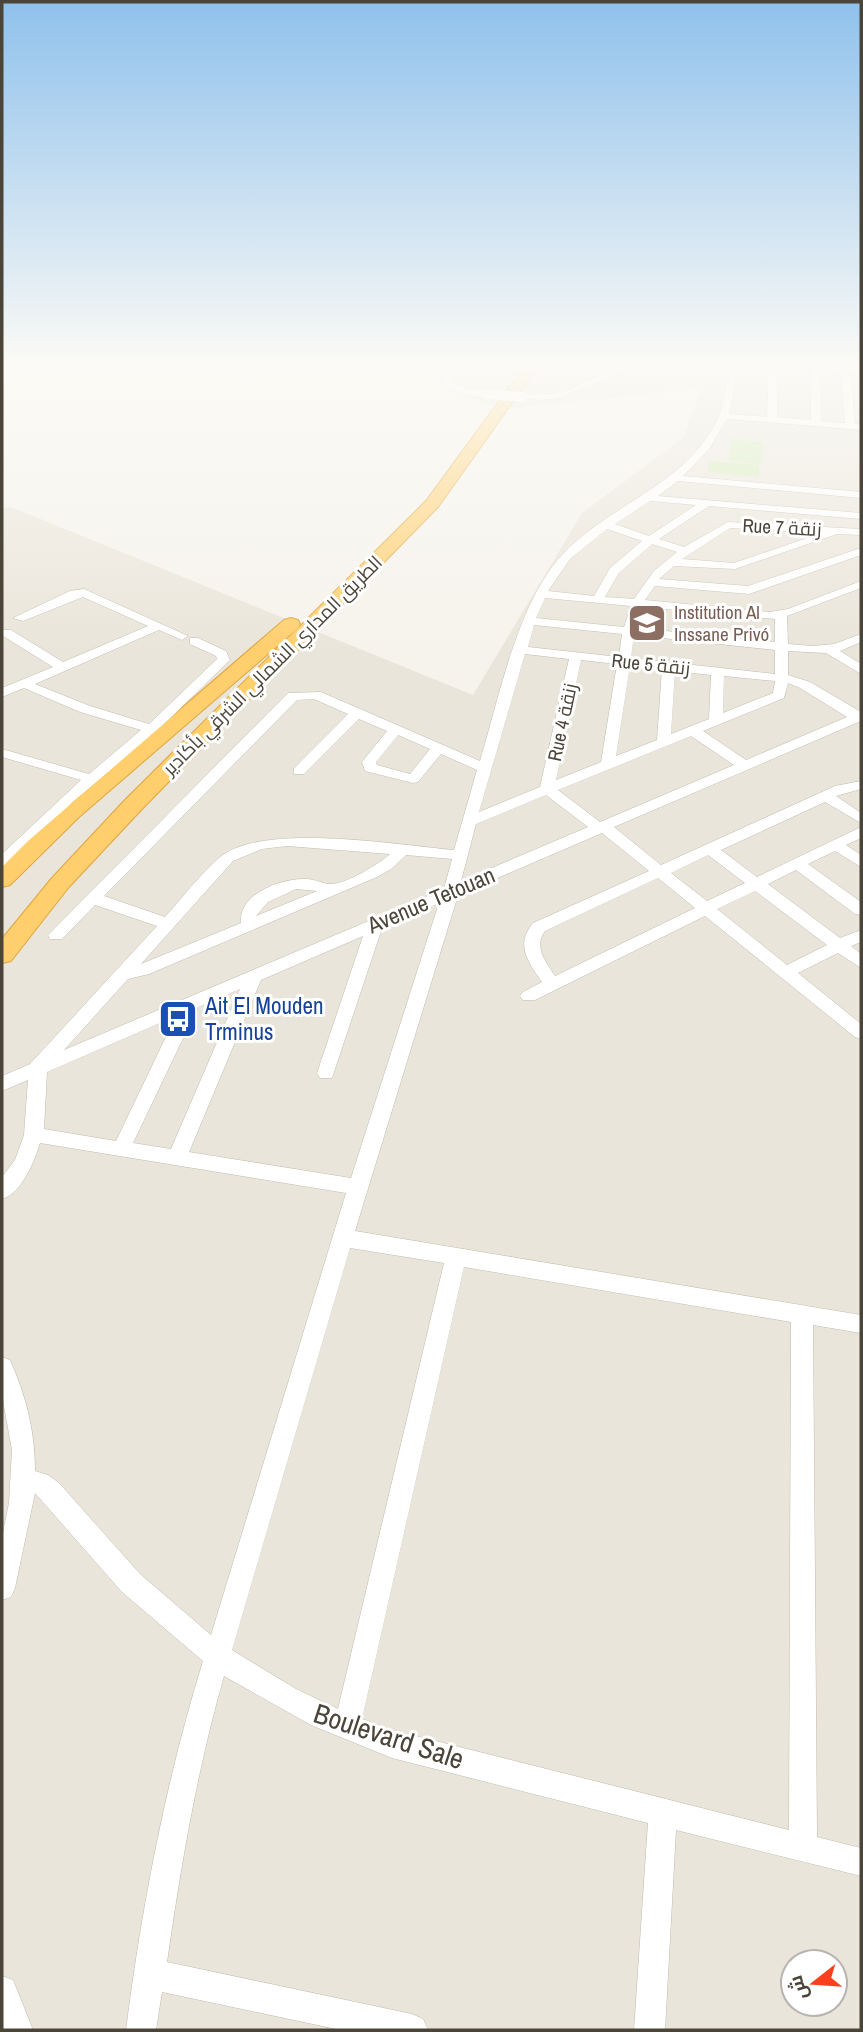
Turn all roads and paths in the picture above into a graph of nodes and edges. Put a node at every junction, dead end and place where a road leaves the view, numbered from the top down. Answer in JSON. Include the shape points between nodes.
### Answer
{"nodes":[{"id":1,"x":455,"y":461,"type":"edge"},
{"id":2,"x":465,"y":461,"type":"edge"},
{"id":3,"x":692,"y":461,"type":"edge"},
{"id":4,"x":675,"y":478,"type":"junction"},
{"id":5,"x":861,"y":495,"type":"edge"},
{"id":6,"x":649,"y":498,"type":"junction"},
{"id":7,"x":705,"y":504,"type":"junction"},
{"id":8,"x":779,"y":510,"type":"junction"},
{"id":9,"x":861,"y":516,"type":"edge"},
{"id":10,"x":606,"y":525,"type":"junction"},
{"id":11,"x":779,"y":527,"type":"junction"},
{"id":12,"x":836,"y":530,"type":"junction"},
{"id":13,"x":861,"y":532,"type":"edge"},
{"id":14,"x":652,"y":540,"type":"junction"},
{"id":15,"x":685,"y":551,"type":"junction"},
{"id":16,"x":861,"y":551,"type":"edge"},
{"id":17,"x":672,"y":562,"type":"junction"},
{"id":18,"x":651,"y":582,"type":"junction"},
{"id":19,"x":861,"y":584,"type":"edge"},
{"id":20,"x":541,"y":594,"type":"junction"},
{"id":21,"x":598,"y":600,"type":"junction"},
{"id":22,"x":637,"y":604,"type":"junction"},
{"id":23,"x":781,"y":615,"type":"junction"},
{"id":24,"x":19,"y":618,"type":"dead end"},
{"id":25,"x":530,"y":621,"type":"junction"},
{"id":26,"x":158,"y":626,"type":"junction"},
{"id":27,"x":629,"y":632,"type":"junction"},
{"id":28,"x":7,"y":633,"type":"dead end"},
{"id":29,"x":861,"y":638,"type":"edge"},
{"id":30,"x":783,"y":647,"type":"junction"},
{"id":31,"x":829,"y":649,"type":"junction"},
{"id":32,"x":521,"y":650,"type":"junction"},
{"id":33,"x":576,"y":656,"type":"junction"},
{"id":34,"x":623,"y":661,"type":"junction"},
{"id":35,"x":669,"y":666,"type":"junction"},
{"id":36,"x":64,"y":668,"type":"junction"},
{"id":37,"x":861,"y":670,"type":"edge"},
{"id":38,"x":718,"y":671,"type":"junction"},
{"id":39,"x":782,"y":678,"type":"junction"},
{"id":40,"x":24,"y":684,"type":"junction"},
{"id":41,"x":2,"y":693,"type":"edge"},
{"id":42,"x":357,"y":713,"type":"junction"},
{"id":43,"x":860,"y":717,"type":"edge"},
{"id":44,"x":716,"y":720,"type":"junction"},
{"id":45,"x":152,"y":729,"type":"junction"},
{"id":46,"x":396,"y":729,"type":"junction"},
{"id":47,"x":692,"y":730,"type":"junction"},
{"id":48,"x":664,"y":741,"type":"junction"},
{"id":49,"x":439,"y":748,"type":"junction"},
{"id":50,"x":5,"y":758,"type":"edge"},
{"id":51,"x":608,"y":764,"type":"junction"},
{"id":52,"x":745,"y":766,"type":"junction"},
{"id":53,"x":485,"y":768,"type":"junction"},
{"id":54,"x":299,"y":771,"type":"dead end"},
{"id":55,"x":92,"y":779,"type":"junction"},
{"id":56,"x":861,"y":785,"type":"edge"},
{"id":57,"x":547,"y":789,"type":"junction"},
{"id":58,"x":826,"y":796,"type":"junction"},
{"id":59,"x":861,"y":819,"type":"edge"},
{"id":60,"x":469,"y":821,"type":"junction"},
{"id":61,"x":601,"y":827,"type":"junction"},
{"id":62,"x":861,"y":832,"type":"edge"},
{"id":63,"x":836,"y":845,"type":"junction"},
{"id":64,"x":710,"y":849,"type":"junction"},
{"id":65,"x":403,"y":850,"type":"junction"},
{"id":66,"x":460,"y":855,"type":"junction"},
{"id":67,"x":2,"y":862,"type":"edge"},
{"id":68,"x":861,"y":862,"type":"edge"},
{"id":69,"x":797,"y":864,"type":"junction"},
{"id":70,"x":660,"y":872,"type":"junction"},
{"id":71,"x":2,"y":880,"type":"edge"},
{"id":72,"x":757,"y":884,"type":"junction"},
{"id":73,"x":451,"y":891,"type":"junction"},
{"id":74,"x":92,"y":898,"type":"junction"},
{"id":75,"x":707,"y":908,"type":"junction"},
{"id":76,"x":861,"y":910,"type":"edge"},
{"id":77,"x":167,"y":923,"type":"junction"},
{"id":78,"x":375,"y":924,"type":"junction"},
{"id":79,"x":56,"y":935,"type":"dead end"},
{"id":80,"x":861,"y":935,"type":"edge"},
{"id":81,"x":840,"y":946,"type":"junction"},
{"id":82,"x":2,"y":955,"type":"edge"},
{"id":83,"x":861,"y":962,"type":"edge"},
{"id":84,"x":786,"y":972,"type":"junction"},
{"id":85,"x":120,"y":975,"type":"junction"},
{"id":86,"x":254,"y":977,"type":"junction"},
{"id":87,"x":552,"y":984,"type":"junction"},
{"id":88,"x":528,"y":996,"type":"dead end"},
{"id":89,"x":191,"y":1004,"type":"junction"},
{"id":90,"x":861,"y":1033,"type":"edge"},
{"id":91,"x":36,"y":1070,"type":"junction"},
{"id":92,"x":326,"y":1073,"type":"dead end"},
{"id":93,"x":2,"y":1084,"type":"edge"},
{"id":94,"x":34,"y":1135,"type":"junction"},
{"id":95,"x":121,"y":1149,"type":"junction"},
{"id":96,"x":177,"y":1158,"type":"junction"},
{"id":97,"x":359,"y":1186,"type":"junction"},
{"id":98,"x":2,"y":1191,"type":"edge"},
{"id":99,"x":344,"y":1238,"type":"junction"},
{"id":100,"x":456,"y":1257,"type":"junction"},
{"id":101,"x":802,"y":1315,"type":"junction"},
{"id":102,"x":861,"y":1324,"type":"edge"},
{"id":103,"x":2,"y":1367,"type":"edge"},
{"id":104,"x":25,"y":1480,"type":"junction"},
{"id":105,"x":2,"y":1588,"type":"edge"},
{"id":106,"x":218,"y":1656,"type":"junction"},
{"id":107,"x":347,"y":1728,"type":"junction"},
{"id":108,"x":663,"y":1812,"type":"junction"},
{"id":109,"x":803,"y":1847,"type":"junction"},
{"id":110,"x":861,"y":1862,"type":"edge"},
{"id":111,"x":150,"y":1974,"type":"junction"},
{"id":112,"x":2,"y":1991,"type":"edge"},
{"id":113,"x":18,"y":2030,"type":"edge"},
{"id":114,"x":141,"y":2030,"type":"edge"},
{"id":115,"x":412,"y":2030,"type":"edge"},
{"id":116,"x":649,"y":2030,"type":"edge"}],
"edges":[{"from":1,"to":71,"type":"highway","name":"الطريق المداري الشمالي الشرقي بأكادير","via":[[406,519],[210,697],[66,818]]},
{"from":2,"to":82,"type":"highway","name":"الطريق المداري الشمالي الشرقي بأكادير","via":[[432,504],[133,805],[60,883]]},
{"from":3,"to":4,"type":"street"},
{"from":4,"to":5,"type":"street"},
{"from":4,"to":6,"type":"street"},
{"from":6,"to":7,"type":"street"},
{"from":6,"to":10,"type":"street"},
{"from":7,"to":8,"type":"street"},
{"from":7,"to":14,"type":"street"},
{"from":8,"to":9,"type":"street"},
{"from":8,"to":11,"type":"street"},
{"from":10,"to":14,"type":"street"},
{"from":10,"to":20,"type":"street","via":[[566,557]]},
{"from":11,"to":12,"type":"street","name":"Rue 7 زنقة"},
{"from":11,"to":15,"type":"street","name":"Rue 7 زنقة","via":[[728,525]]},
{"from":12,"to":13,"type":"street","name":"Rue 7 زنقة"},
{"from":12,"to":17,"type":"street","via":[[735,566]]},
{"from":14,"to":15,"type":"street"},
{"from":14,"to":21,"type":"street","via":[[614,572]]},
{"from":15,"to":17,"type":"street","name":"Rue 7 زنقة"},
{"from":16,"to":18,"type":"street","via":[[754,590]]},
{"from":17,"to":18,"type":"street","name":"Rue 7 زنقة"},
{"from":18,"to":22,"type":"street","name":"Rue 7 زنقة"},
{"from":19,"to":23,"type":"street"},
{"from":20,"to":21,"type":"street"},
{"from":20,"to":25,"type":"street"},
{"from":21,"to":22,"type":"street"},
{"from":22,"to":23,"type":"street"},
{"from":22,"to":27,"type":"street","name":"Rue 7 زنقة"},
{"from":23,"to":30,"type":"street"},
{"from":24,"to":26,"type":"street","via":[[83,593]]},
{"from":25,"to":27,"type":"street"},
{"from":25,"to":32,"type":"street"},
{"from":26,"to":36,"type":"street"},
{"from":26,"to":45,"type":"street","via":[[222,654],[224,660]]},
{"from":27,"to":30,"type":"street"},
{"from":27,"to":34,"type":"street","name":"Rue 7 زنقة"},
{"from":28,"to":36,"type":"street"},
{"from":29,"to":31,"type":"street"},
{"from":30,"to":31,"type":"street"},
{"from":30,"to":39,"type":"street"},
{"from":31,"to":37,"type":"street"},
{"from":32,"to":33,"type":"street","name":"Rue 5 زنقة"},
{"from":32,"to":53,"type":"street"},
{"from":33,"to":34,"type":"street","name":"Rue 5 زنقة"},
{"from":33,"to":57,"type":"street","name":"Rue 4 زنقة"},
{"from":34,"to":35,"type":"street","name":"Rue 5 زنقة"},
{"from":34,"to":51,"type":"street","name":"Rue 7 زنقة"},
{"from":35,"to":38,"type":"street","name":"Rue 5 زنقة"},
{"from":35,"to":48,"type":"street"},
{"from":36,"to":40,"type":"street"},
{"from":38,"to":39,"type":"street","name":"Rue 5 زنقة"},
{"from":38,"to":44,"type":"street"},
{"from":39,"to":43,"type":"street","name":"Rue 5 زنقة","via":[[805,685]]},
{"from":39,"to":44,"type":"street","via":[[776,697]]},
{"from":40,"to":41,"type":"street"},
{"from":40,"to":45,"type":"street"},
{"from":42,"to":46,"type":"street"},
{"from":42,"to":54,"type":"street"},
{"from":42,"to":74,"type":"street","via":[[316,695],[289,698]]},
{"from":43,"to":52,"type":"street","name":"Avenue Tetouan"},
{"from":44,"to":47,"type":"street"},
{"from":45,"to":55,"type":"street"},
{"from":46,"to":49,"type":"street"},
{"from":46,"to":49,"type":"street","via":[[369,762],[370,768],[413,779]]},
{"from":47,"to":48,"type":"street"},
{"from":47,"to":52,"type":"street"},
{"from":48,"to":51,"type":"street"},
{"from":49,"to":53,"type":"street"},
{"from":50,"to":55,"type":"street"},
{"from":51,"to":57,"type":"street"},
{"from":52,"to":61,"type":"street","name":"Avenue Tetouan"},
{"from":53,"to":60,"type":"street"},
{"from":55,"to":67,"type":"street"},
{"from":56,"to":58,"type":"street"},
{"from":57,"to":60,"type":"street"},
{"from":57,"to":61,"type":"street"},
{"from":58,"to":59,"type":"street"},
{"from":58,"to":64,"type":"street"},
{"from":60,"to":66,"type":"street"},
{"from":61,"to":70,"type":"street"},
{"from":61,"to":73,"type":"street","name":"Avenue Tetouan"},
{"from":62,"to":63,"type":"street"},
{"from":63,"to":68,"type":"street"},
{"from":63,"to":69,"type":"street"},
{"from":64,"to":70,"type":"street"},
{"from":64,"to":72,"type":"street"},
{"from":65,"to":66,"type":"street"},
{"from":65,"to":77,"type":"street","via":[[287,841],[250,847],[222,863]]},
{"from":65,"to":85,"type":"street","via":[[379,870],[143,970]]},
{"from":66,"to":73,"type":"street"},
{"from":69,"to":72,"type":"street"},
{"from":69,"to":76,"type":"street"},
{"from":70,"to":75,"type":"street"},
{"from":70,"to":87,"type":"street","via":[[535,931],[530,947]]},
{"from":72,"to":75,"type":"street"},
{"from":72,"to":81,"type":"street"},
{"from":73,"to":78,"type":"street","name":"Avenue Tetouan"},
{"from":73,"to":97,"type":"street"},
{"from":74,"to":77,"type":"street"},
{"from":74,"to":79,"type":"street"},
{"from":75,"to":84,"type":"street"},
{"from":75,"to":87,"type":"street"},
{"from":77,"to":85,"type":"street"},
{"from":78,"to":86,"type":"street","name":"Avenue Tetouan"},
{"from":78,"to":92,"type":"street"},
{"from":80,"to":81,"type":"street"},
{"from":81,"to":83,"type":"street"},
{"from":81,"to":84,"type":"street"},
{"from":84,"to":90,"type":"street"},
{"from":85,"to":91,"type":"street"},
{"from":86,"to":89,"type":"street","name":"Avenue Tetouan"},
{"from":86,"to":96,"type":"street"},
{"from":87,"to":88,"type":"street"},
{"from":89,"to":91,"type":"street","name":"Avenue Tetouan"},
{"from":89,"to":95,"type":"street"},
{"from":91,"to":93,"type":"street","name":"Avenue Tetouan"},
{"from":91,"to":94,"type":"street"},
{"from":94,"to":95,"type":"street"},
{"from":94,"to":98,"type":"street","via":[[23,1164]]},
{"from":95,"to":96,"type":"street"},
{"from":96,"to":97,"type":"street"},
{"from":97,"to":99,"type":"street"},
{"from":99,"to":100,"type":"street"},
{"from":99,"to":106,"type":"street"},
{"from":100,"to":101,"type":"street"},
{"from":100,"to":107,"type":"street"},
{"from":101,"to":102,"type":"street"},
{"from":101,"to":109,"type":"street"},
{"from":103,"to":104,"type":"street","via":[[22,1422]]},
{"from":104,"to":105,"type":"street"},
{"from":104,"to":106,"type":"street","name":"Boulevard Sale","via":[[51,1491],[133,1585]]},
{"from":106,"to":107,"type":"street","name":"Boulevard Sale","via":[[291,1702]]},
{"from":106,"to":111,"type":"street","via":[[178,1803]]},
{"from":107,"to":108,"type":"street","name":"Boulevard Sale","via":[[427,1753]]},
{"from":108,"to":109,"type":"street","name":"Boulevard Sale"},
{"from":108,"to":116,"type":"street"},
{"from":109,"to":110,"type":"street","name":"Boulevard Sale"},
{"from":111,"to":114,"type":"street"},
{"from":111,"to":115,"type":"street"},
{"from":112,"to":113,"type":"street"}]}
